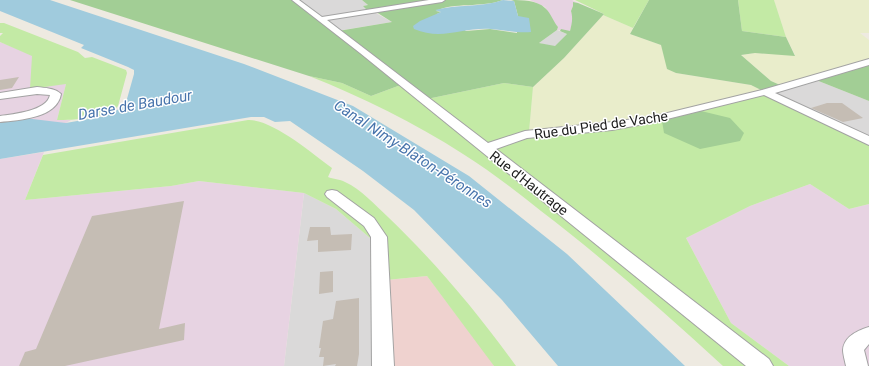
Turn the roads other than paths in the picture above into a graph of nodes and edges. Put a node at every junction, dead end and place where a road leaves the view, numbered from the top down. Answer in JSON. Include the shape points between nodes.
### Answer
{"nodes":[{"id":1,"x":295,"y":0,"type":"edge"},
{"id":2,"x":442,"y":0,"type":"edge"},
{"id":3,"x":322,"y":19,"type":"junction"},
{"id":4,"x":869,"y":62,"type":"edge"},
{"id":5,"x":765,"y":92,"type":"junction"},
{"id":6,"x":0,"y":96,"type":"edge"},
{"id":7,"x":0,"y":118,"type":"edge"},
{"id":8,"x":869,"y":141,"type":"edge"},
{"id":9,"x":484,"y":148,"type":"junction"},
{"id":10,"x":332,"y":194,"type":"dead end"},
{"id":11,"x":869,"y":335,"type":"edge"},
{"id":12,"x":383,"y":366,"type":"edge"},
{"id":13,"x":762,"y":366,"type":"edge"},
{"id":14,"x":857,"y":366,"type":"edge"}],
"edges":[{"from":1,"to":3,"type":"street","name":"Rue d'Hautrage"},
{"from":2,"to":3,"type":"street"},
{"from":3,"to":9,"type":"street","name":"Rue d'Hautrage"},
{"from":4,"to":5,"type":"street","name":"Rue du Pied de Vache"},
{"from":5,"to":8,"type":"street"},
{"from":5,"to":9,"type":"street","name":"Rue du Pied de Vache","via":[[655,119],[525,135]]},
{"from":6,"to":7,"type":"street","via":[[44,90],[56,94],[53,102],[41,110]]},
{"from":9,"to":13,"type":"street","name":"Rue d'Hautrage"},
{"from":10,"to":12,"type":"street","via":[[369,222],[379,237]]},
{"from":11,"to":14,"type":"street","via":[[861,338],[853,349]]}]}
